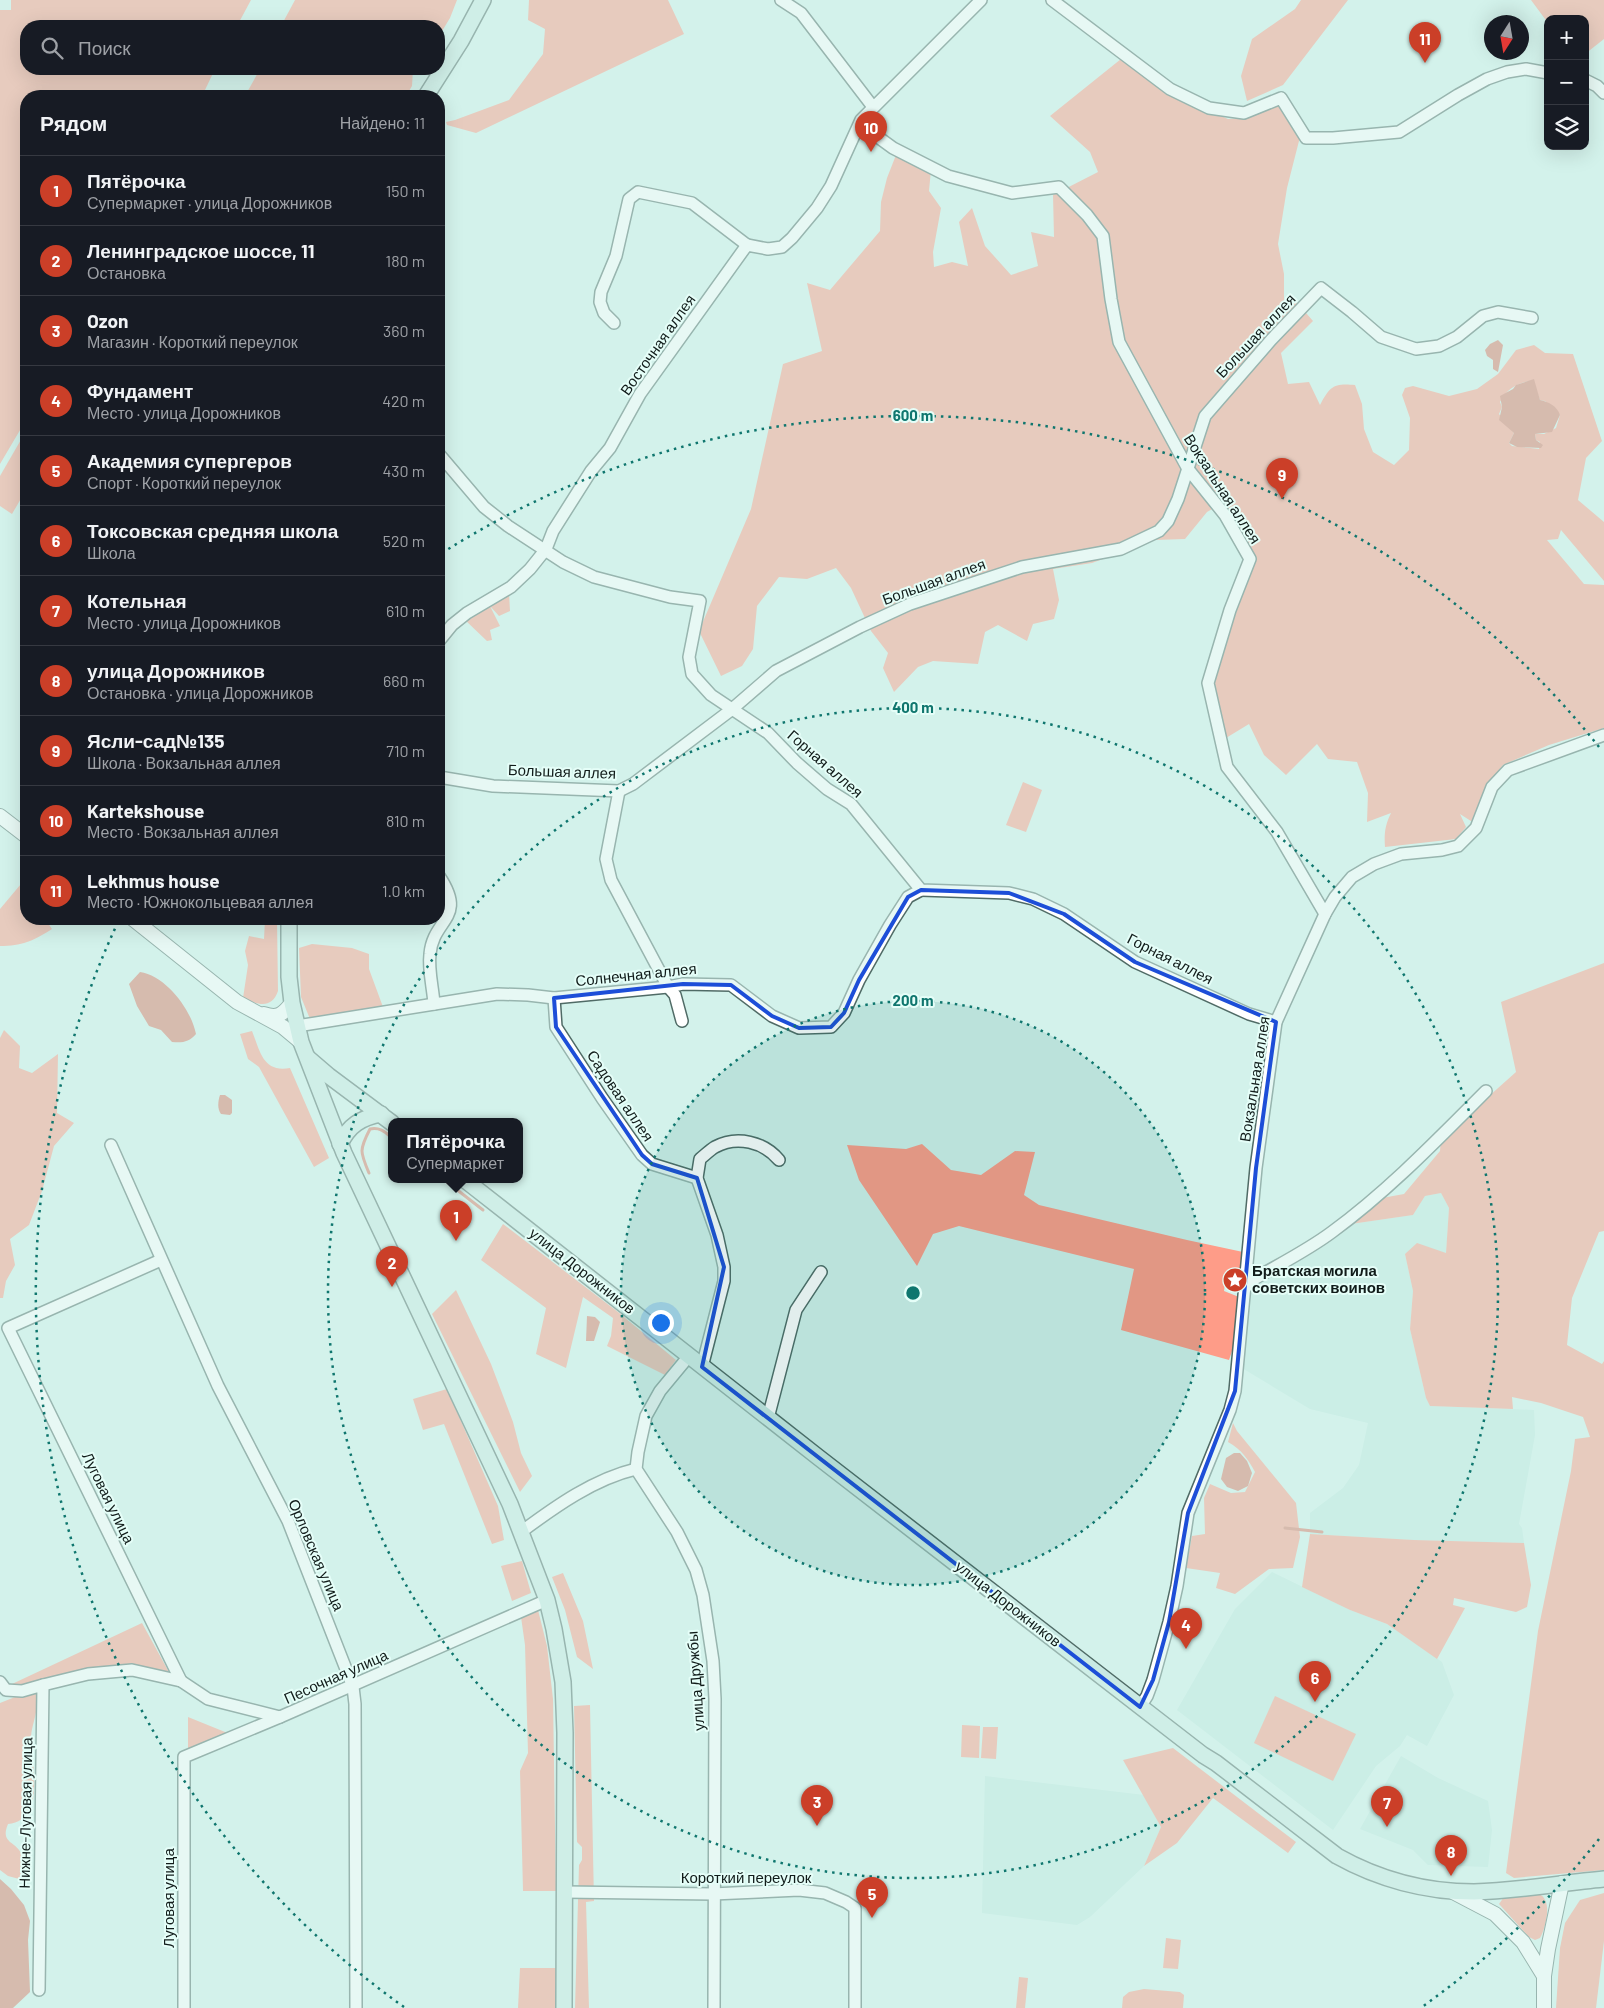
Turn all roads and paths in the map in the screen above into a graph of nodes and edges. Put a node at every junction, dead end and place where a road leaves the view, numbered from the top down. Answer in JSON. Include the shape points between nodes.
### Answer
{"nodes":[{"id":1,"x":482,"y":0,"type":"edge"},
{"id":2,"x":781,"y":0,"type":"edge"},
{"id":3,"x":981,"y":0,"type":"edge"},
{"id":4,"x":1052,"y":0,"type":"edge"},
{"id":5,"x":445,"y":66,"type":"edge"},
{"id":6,"x":1544,"y":72,"type":"edge"},
{"id":7,"x":439,"y":75,"type":"edge"},
{"id":8,"x":1589,"y":82,"type":"edge"},
{"id":9,"x":430,"y":90,"type":"edge"},
{"id":10,"x":1604,"y":93,"type":"edge"},
{"id":11,"x":873,"y":107,"type":"junction"},
{"id":12,"x":860,"y":124,"type":"junction"},
{"id":13,"x":747,"y":244,"type":"junction"},
{"id":14,"x":1532,"y":318,"type":"dead end"},
{"id":15,"x":614,"y":323,"type":"dead end"},
{"id":16,"x":445,"y":461,"type":"edge"},
{"id":17,"x":1188,"y":469,"type":"junction"},
{"id":18,"x":546,"y":549,"type":"junction"},
{"id":19,"x":445,"y":634,"type":"edge"},
{"id":20,"x":731,"y":710,"type":"junction"},
{"id":21,"x":1604,"y":735,"type":"edge"},
{"id":22,"x":445,"y":778,"type":"edge"},
{"id":23,"x":619,"y":791,"type":"junction"},
{"id":24,"x":0,"y":816,"type":"edge"},
{"id":25,"x":20,"y":831,"type":"edge"},
{"id":26,"x":445,"y":885,"type":"edge"},
{"id":27,"x":921,"y":890,"type":"junction"},
{"id":28,"x":1325,"y":914,"type":"junction"},
{"id":29,"x":445,"y":921,"type":"edge"},
{"id":30,"x":141,"y":925,"type":"edge"},
{"id":31,"x":289,"y":925,"type":"edge"},
{"id":32,"x":443,"y":925,"type":"edge"},
{"id":33,"x":668,"y":987,"type":"junction"},
{"id":34,"x":554,"y":998,"type":"junction"},
{"id":35,"x":292,"y":1003,"type":"junction"},
{"id":36,"x":434,"y":1004,"type":"junction"},
{"id":37,"x":261,"y":1013,"type":"junction"},
{"id":38,"x":682,"y":1021,"type":"dead end"},
{"id":39,"x":1276,"y":1022,"type":"junction"},
{"id":40,"x":298,"y":1026,"type":"junction"},
{"id":41,"x":301,"y":1042,"type":"junction"},
{"id":42,"x":307,"y":1057,"type":"junction"},
{"id":43,"x":1486,"y":1091,"type":"dead end"},
{"id":44,"x":387,"y":1119,"type":"edge"},
{"id":45,"x":340,"y":1144,"type":"junction"},
{"id":46,"x":110,"y":1145,"type":"dead end"},
{"id":47,"x":779,"y":1160,"type":"dead end"},
{"id":48,"x":697,"y":1178,"type":"junction"},
{"id":49,"x":469,"y":1183,"type":"edge"},
{"id":50,"x":161,"y":1260,"type":"junction"},
{"id":51,"x":822,"y":1272,"type":"dead end"},
{"id":52,"x":1244,"y":1289,"type":"junction"},
{"id":53,"x":689,"y":1356,"type":"junction"},
{"id":54,"x":702,"y":1367,"type":"junction"},
{"id":55,"x":768,"y":1418,"type":"junction"},
{"id":56,"x":636,"y":1468,"type":"junction"},
{"id":57,"x":521,"y":1532,"type":"junction"},
{"id":58,"x":547,"y":1600,"type":"junction"},
{"id":59,"x":181,"y":1681,"type":"junction"},
{"id":60,"x":0,"y":1682,"type":"edge"},
{"id":61,"x":43,"y":1685,"type":"junction"},
{"id":62,"x":353,"y":1687,"type":"junction"},
{"id":63,"x":1140,"y":1706,"type":"junction"},
{"id":64,"x":280,"y":1717,"type":"junction"},
{"id":65,"x":1604,"y":1879,"type":"edge"},
{"id":66,"x":1562,"y":1883,"type":"junction"},
{"id":67,"x":1452,"y":1891,"type":"junction"},
{"id":68,"x":1497,"y":1891,"type":"junction"},
{"id":69,"x":565,"y":1892,"type":"junction"},
{"id":70,"x":713,"y":1894,"type":"junction"},
{"id":71,"x":1495,"y":1914,"type":"junction"},
{"id":72,"x":1544,"y":1976,"type":"junction"},
{"id":73,"x":39,"y":1990,"type":"dead end"},
{"id":74,"x":184,"y":2008,"type":"edge"},
{"id":75,"x":356,"y":2008,"type":"edge"},
{"id":76,"x":564,"y":2008,"type":"edge"},
{"id":77,"x":714,"y":2008,"type":"edge"},
{"id":78,"x":855,"y":2008,"type":"edge"},
{"id":79,"x":1544,"y":2008,"type":"edge"}],
"edges":[{"from":1,"to":5,"type":"main road"},
{"from":2,"to":11,"type":"street","via":[[801,13]]},
{"from":3,"to":11,"type":"street"},
{"from":4,"to":6,"type":"street","via":[[1170,89],[1209,108],[1244,113],[1281,98],[1306,138],[1398,132],[1494,77],[1526,69]]},
{"from":7,"to":9,"type":"main road"},
{"from":8,"to":10,"type":"street"},
{"from":11,"to":12,"type":"street"},
{"from":12,"to":13,"type":"street","via":[[831,186],[792,238],[782,247],[768,249]]},
{"from":12,"to":17,"type":"street","name":"Вокзальная аллея","via":[[893,148],[948,176],[1012,193],[1059,187],[1087,215],[1103,236],[1119,342]]},
{"from":13,"to":15,"type":"street","via":[[692,203],[638,192],[629,199],[616,256],[601,292],[604,313]]},
{"from":13,"to":18,"type":"street","name":"Восточная аллея","via":[[640,394],[610,448],[591,471],[553,532]]},
{"from":14,"to":17,"type":"street","name":"Большая аллея","via":[[1498,312],[1483,316],[1457,337],[1439,346],[1416,349],[1381,338],[1321,288],[1211,406],[1199,428]]},
{"from":16,"to":18,"type":"street","name":"Горная аллея","via":[[484,507]]},
{"from":17,"to":20,"type":"street","name":"Большая аллея","via":[[1178,500],[1160,531],[1121,549],[1022,567],[910,604],[776,671]]},
{"from":17,"to":28,"type":"street","name":"Вокзальная аллея","via":[[1225,515],[1250,559],[1230,610],[1208,683],[1227,767],[1277,832]]},
{"from":18,"to":19,"type":"street","name":"Восточная аллея","via":[[511,587],[467,613]]},
{"from":18,"to":20,"type":"street","name":"Горная аллея","via":[[563,562],[594,577],[670,597],[700,601],[689,657],[692,674],[711,695]]},
{"from":20,"to":23,"type":"street","name":"Большая аллея","via":[[633,784]]},
{"from":20,"to":27,"type":"street","name":"Горная аллея","via":[[768,734],[797,764],[851,804]]},
{"from":21,"to":28,"type":"street","via":[[1508,770],[1492,788],[1476,828],[1458,846],[1401,854],[1374,864],[1352,878]]},
{"from":22,"to":23,"type":"street","name":"Большая аллея","via":[[493,786]]},
{"from":23,"to":33,"type":"street","via":[[606,859],[611,880]]},
{"from":24,"to":25,"type":"street"},
{"from":26,"to":29,"type":"street","via":[[450,914]]},
{"from":27,"to":33,"type":"street","name":"Солнечная аллея","via":[[908,897],[859,980],[844,1013],[832,1027],[799,1028],[772,1016],[731,984]]},
{"from":27,"to":39,"type":"street","name":"Горная аллея","via":[[1009,893],[1033,899],[1064,914],[1135,962],[1249,1014]]},
{"from":28,"to":39,"type":"street","name":"Вокзальная аллея"},
{"from":30,"to":37,"type":"street","via":[[237,1002]]},
{"from":31,"to":35,"type":"main road"},
{"from":32,"to":36,"type":"street","via":[[433,939],[429,954]]},
{"from":33,"to":34,"type":"street","name":"Солнечная аллея"},
{"from":33,"to":38,"type":"street","via":[[675,994]]},
{"from":34,"to":36,"type":"street","name":"Солнечная аллея","via":[[497,994]]},
{"from":34,"to":48,"type":"street","name":"Садовая аллея","via":[[556,1027],[642,1154],[652,1164]]},
{"from":35,"to":37,"type":"street","via":[[283,1014],[274,1017]]},
{"from":35,"to":40,"type":"main road"},
{"from":36,"to":40,"type":"street","name":"Солнечная аллея"},
{"from":37,"to":41,"type":"street"},
{"from":39,"to":52,"type":"street","name":"Вокзальная аллея"},
{"from":40,"to":41,"type":"main road"},
{"from":41,"to":42,"type":"main road"},
{"from":42,"to":44,"type":"main road"},
{"from":42,"to":45,"type":"main road"},
{"from":43,"to":52,"type":"street","via":[[1389,1186],[1331,1233],[1254,1279]]},
{"from":44,"to":45,"type":"main road","via":[[365,1117],[346,1131]]},
{"from":45,"to":57,"type":"main road"},
{"from":46,"to":50,"type":"street","name":"Орловская улица"},
{"from":47,"to":48,"type":"street","via":[[771,1150],[761,1145],[736,1140],[716,1146],[700,1159]]},
{"from":48,"to":54,"type":"street","via":[[717,1235],[724,1267],[724,1281]]},
{"from":49,"to":53,"type":"main road","name":"улица Дорожников"},
{"from":50,"to":59,"type":"street","name":"Луговая улица","via":[[8,1328]]},
{"from":50,"to":62,"type":"street","name":"Орловская улица","via":[[218,1386],[288,1521]]},
{"from":51,"to":55,"type":"street","via":[[796,1310]]},
{"from":52,"to":63,"type":"street","name":"Вокзальная аллея","via":[[1235,1392],[1188,1513],[1169,1622],[1150,1688]]},
{"from":53,"to":54,"type":"main road","name":"улица Дорожников"},
{"from":53,"to":56,"type":"street","via":[[660,1391],[646,1416]]},
{"from":54,"to":55,"type":"main road","name":"улица Дорожников"},
{"from":55,"to":63,"type":"main road","name":"улица Дорожников"},
{"from":56,"to":57,"type":"street","via":[[603,1480],[544,1514]]},
{"from":56,"to":70,"type":"street","name":"улица Дружбы","via":[[688,1550],[703,1595],[716,1700]]},
{"from":57,"to":58,"type":"main road"},
{"from":58,"to":62,"type":"street","name":"Песочная улица"},
{"from":58,"to":69,"type":"main road","via":[[564,1697]]},
{"from":59,"to":61,"type":"street","name":"Песочная улица","via":[[132,1670],[88,1674]]},
{"from":59,"to":64,"type":"street","name":"Песочная улица","via":[[208,1699]]},
{"from":60,"to":61,"type":"street","via":[[6,1690],[22,1691]]},
{"from":61,"to":73,"type":"street","name":"Нижне-Луговая улица"},
{"from":62,"to":64,"type":"street","name":"Песочная улица"},
{"from":62,"to":75,"type":"street","name":"Орловская улица"},
{"from":63,"to":67,"type":"main road","name":"улица Дорожников","via":[[1337,1856],[1402,1882]]},
{"from":64,"to":74,"type":"street","name":"Луговая улица","via":[[184,1757]]},
{"from":65,"to":66,"type":"main road","name":"улица Дорожников"},
{"from":66,"to":68,"type":"main road","name":"улица Дорожников"},
{"from":66,"to":72,"type":"street"},
{"from":67,"to":68,"type":"main road","name":"улица Дорожников"},
{"from":67,"to":71,"type":"street"},
{"from":68,"to":71,"type":"street","via":[[1491,1902]]},
{"from":69,"to":70,"type":"street","name":"Короткий переулок"},
{"from":69,"to":76,"type":"main road"},
{"from":70,"to":77,"type":"street","name":"улица Дружбы"},
{"from":70,"to":78,"type":"street","name":"Короткий переулок","via":[[800,1890],[825,1893],[855,1908]]},
{"from":71,"to":72,"type":"street","via":[[1523,1942]]},
{"from":72,"to":79,"type":"street"}]}
